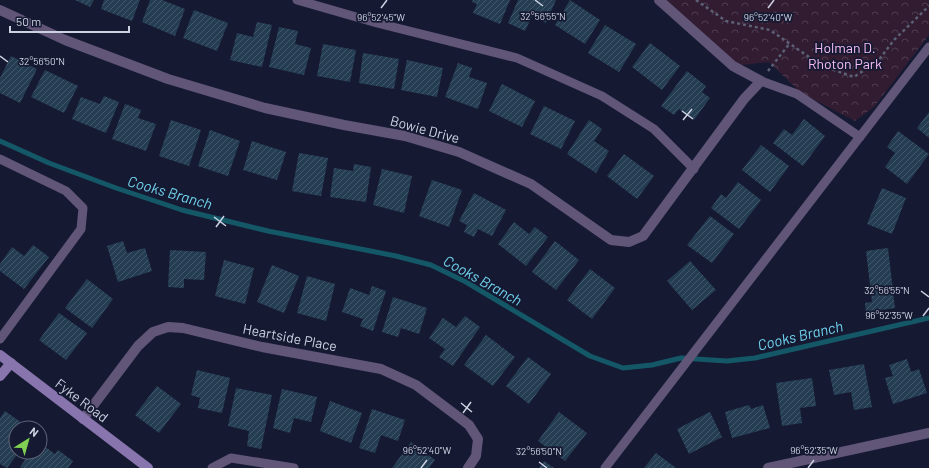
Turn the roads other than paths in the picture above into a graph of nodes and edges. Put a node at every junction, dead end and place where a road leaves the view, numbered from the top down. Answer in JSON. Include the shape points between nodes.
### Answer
{"nodes":[{"id":1,"x":297,"y":0,"type":"edge"},
{"id":2,"x":659,"y":0,"type":"edge"},
{"id":3,"x":0,"y":10,"type":"edge"},
{"id":4,"x":929,"y":47,"type":"edge"},
{"id":5,"x":761,"y":81,"type":"junction"},
{"id":6,"x":860,"y":137,"type":"junction"},
{"id":7,"x":0,"y":159,"type":"edge"},
{"id":8,"x":694,"y":169,"type":"junction"},
{"id":9,"x":0,"y":339,"type":"edge"},
{"id":10,"x":0,"y":355,"type":"edge"},
{"id":11,"x":11,"y":363,"type":"junction"},
{"id":12,"x":0,"y":376,"type":"edge"},
{"id":13,"x":83,"y":418,"type":"junction"},
{"id":14,"x":929,"y":433,"type":"edge"},
{"id":15,"x":148,"y":468,"type":"edge"},
{"id":16,"x":212,"y":468,"type":"edge"},
{"id":17,"x":294,"y":468,"type":"edge"},
{"id":18,"x":468,"y":468,"type":"edge"},
{"id":19,"x":606,"y":468,"type":"edge"},
{"id":20,"x":768,"y":468,"type":"edge"}],
"edges":[{"from":1,"to":8,"type":"lane","via":[[517,58],[608,100],[654,129]]},
{"from":2,"to":5,"type":"street","via":[[733,66]]},
{"from":3,"to":8,"type":"street","name":"Bowie Drive","via":[[65,40],[168,79],[265,108],[344,126],[405,136],[459,152],[531,184],[611,240],[629,242],[643,236]]},
{"from":4,"to":6,"type":"lane"},
{"from":5,"to":6,"type":"lane","via":[[797,94]]},
{"from":5,"to":8,"type":"street","name":"Bowie Drive","via":[[744,99]]},
{"from":6,"to":19,"type":"lane"},
{"from":7,"to":9,"type":"lane","via":[[66,191],[83,208],[81,229]]},
{"from":10,"to":11,"type":"street","name":"Fyke Road"},
{"from":11,"to":12,"type":"street"},
{"from":11,"to":13,"type":"street","name":"Fyke Road"},
{"from":13,"to":15,"type":"street","name":"Fyke Road"},
{"from":13,"to":18,"type":"street","name":"Heartside Place","via":[[138,346],[153,332],[168,327],[182,328],[262,347],[381,370],[416,385],[469,425],[478,439],[476,456]]},
{"from":14,"to":20,"type":"street"},
{"from":16,"to":17,"type":"lane","via":[[230,458]]}]}
